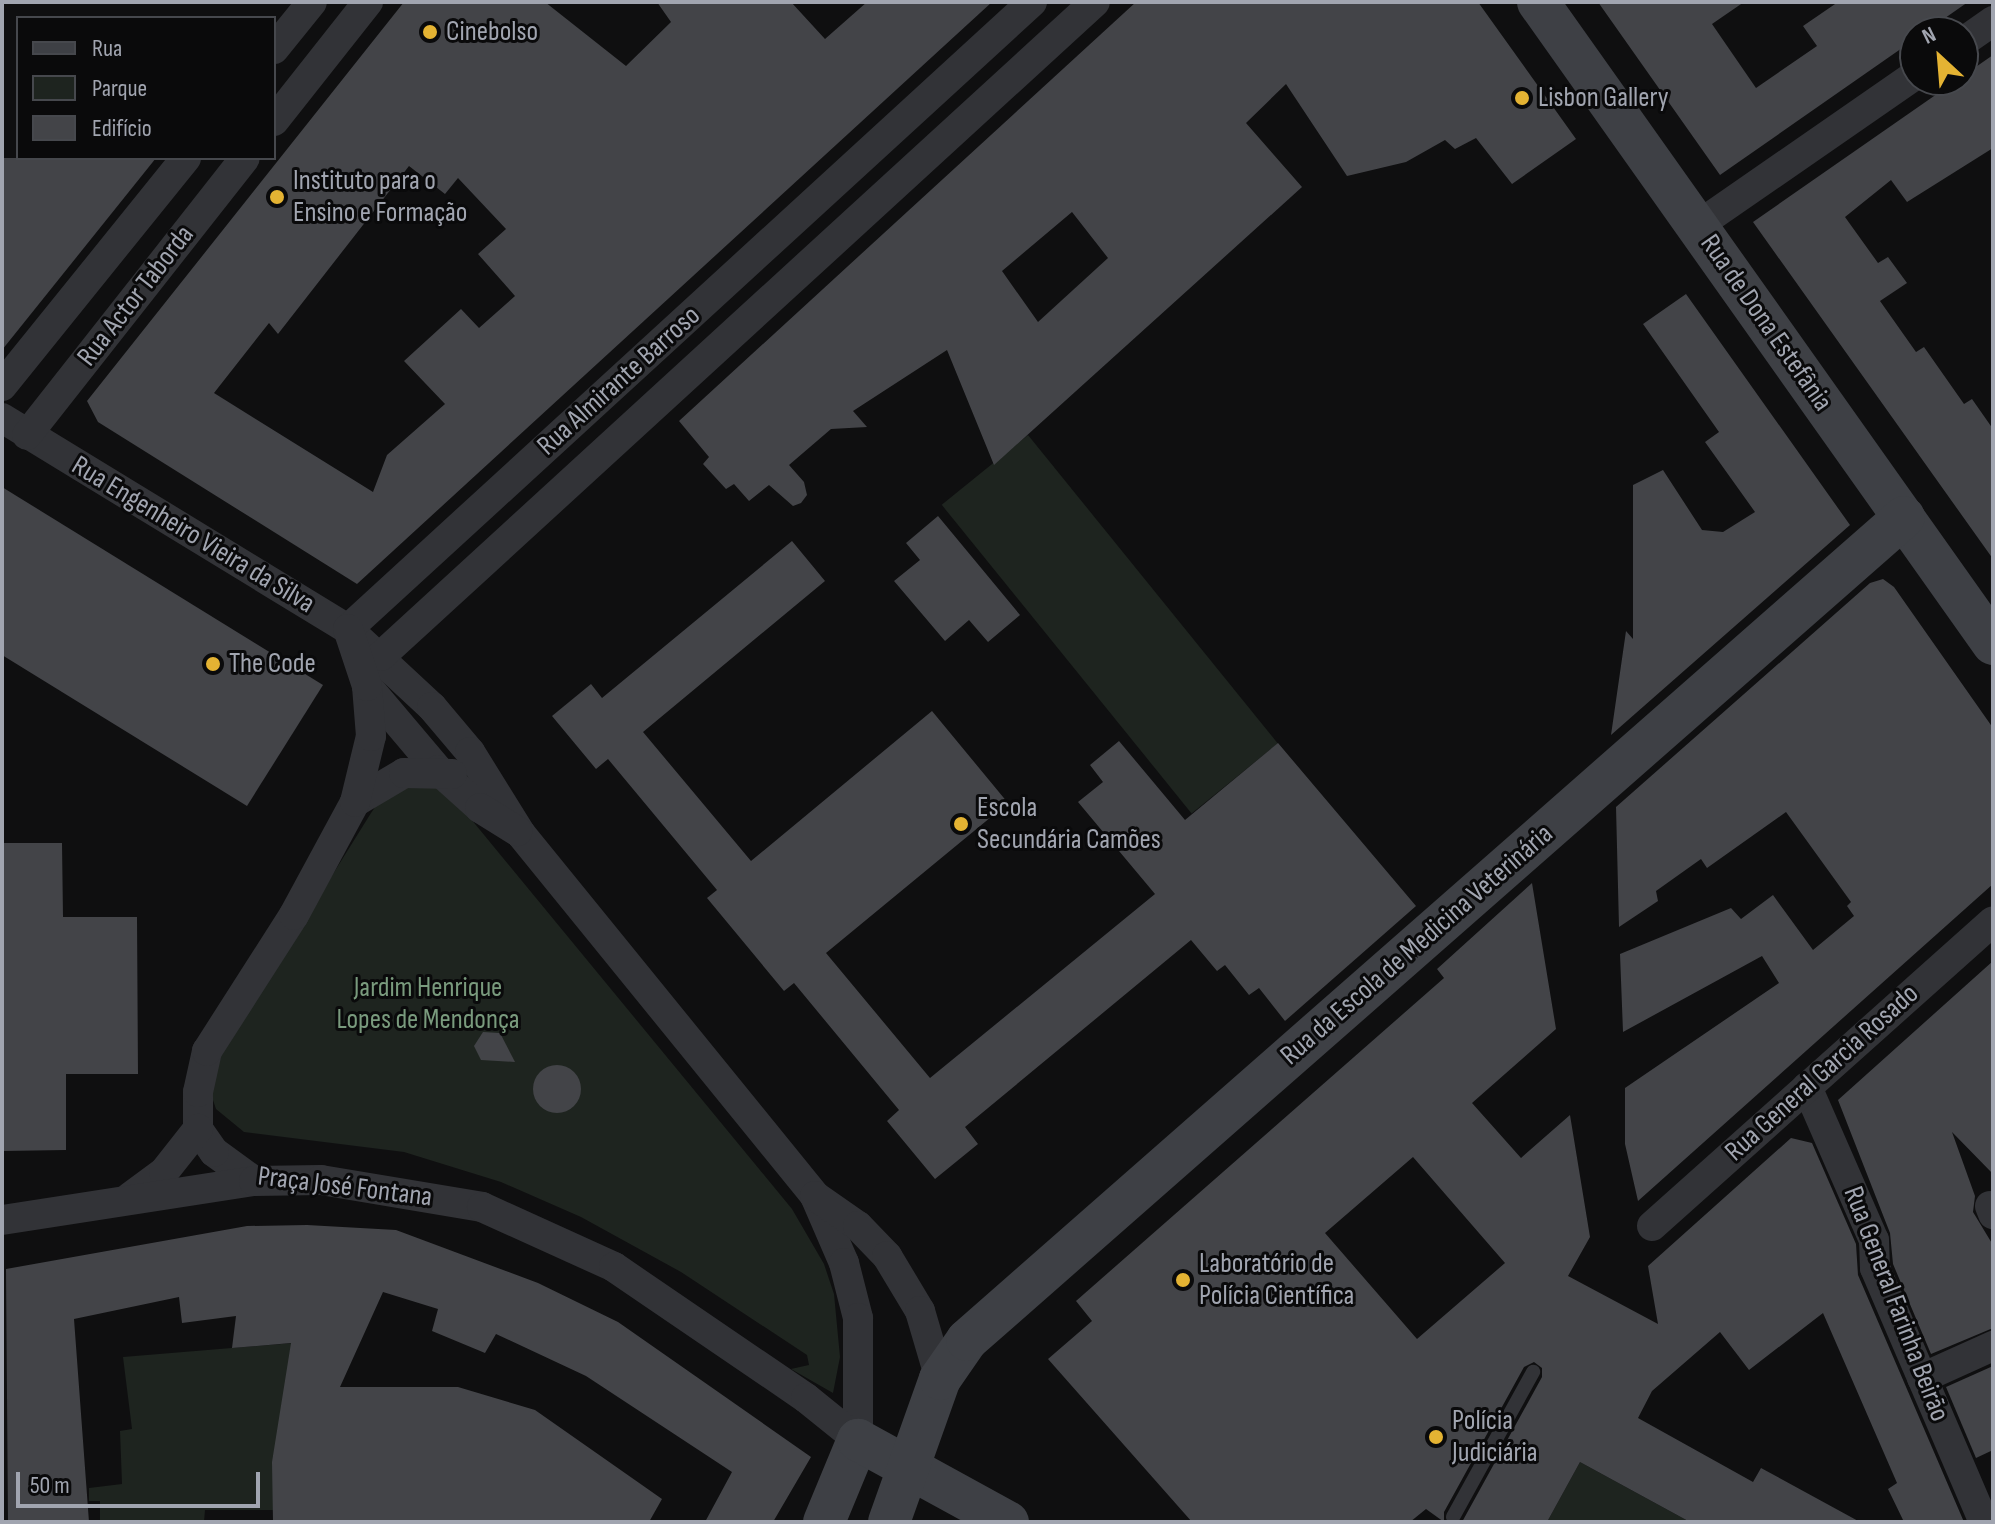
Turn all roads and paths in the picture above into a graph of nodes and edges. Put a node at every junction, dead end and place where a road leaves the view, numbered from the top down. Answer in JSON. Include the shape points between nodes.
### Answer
{"nodes":[{"id":1,"x":312,"y":2,"type":"edge"},
{"id":2,"x":368,"y":2,"type":"edge"},
{"id":3,"x":1032,"y":2,"type":"edge"},
{"id":4,"x":1095,"y":2,"type":"edge"},
{"id":5,"x":1538,"y":2,"type":"edge"},
{"id":6,"x":276,"y":47,"type":"edge"},
{"id":7,"x":1899,"y":86,"type":"edge"},
{"id":8,"x":276,"y":118,"type":"edge"},
{"id":9,"x":890,"y":133,"type":"junction"},
{"id":10,"x":184,"y":160,"type":"edge"},
{"id":11,"x":243,"y":160,"type":"edge"},
{"id":12,"x":919,"y":163,"type":"junction"},
{"id":13,"x":1697,"y":226,"type":"junction"},
{"id":14,"x":2,"y":386,"type":"edge"},
{"id":15,"x":14,"y":426,"type":"edge"},
{"id":16,"x":1904,"y":517,"type":"junction"},
{"id":17,"x":348,"y":629,"type":"junction"},
{"id":18,"x":1993,"y":644,"type":"edge"},
{"id":19,"x":381,"y":656,"type":"junction"},
{"id":20,"x":367,"y":686,"type":"junction"},
{"id":21,"x":438,"y":770,"type":"junction"},
{"id":22,"x":355,"y":802,"type":"junction"},
{"id":23,"x":505,"y":804,"type":"junction"},
{"id":24,"x":521,"y":834,"type":"junction"},
{"id":25,"x":1993,"y":921,"type":"edge"},
{"id":26,"x":1807,"y":1087,"type":"junction"},
{"id":27,"x":198,"y":1129,"type":"junction"},
{"id":28,"x":254,"y":1181,"type":"junction"},
{"id":29,"x":815,"y":1196,"type":"junction"},
{"id":30,"x":125,"y":1201,"type":"junction"},
{"id":31,"x":2,"y":1220,"type":"edge"},
{"id":32,"x":1652,"y":1226,"type":"dead end"},
{"id":33,"x":1993,"y":1346,"type":"edge"},
{"id":34,"x":1533,"y":1372,"type":"dead end"},
{"id":35,"x":1922,"y":1378,"type":"junction"},
{"id":36,"x":940,"y":1379,"type":"junction"},
{"id":37,"x":858,"y":1440,"type":"junction"},
{"id":38,"x":908,"y":1468,"type":"junction"},
{"id":39,"x":1453,"y":1517,"type":"dead end"},
{"id":40,"x":824,"y":1522,"type":"edge"},
{"id":41,"x":889,"y":1522,"type":"edge"},
{"id":42,"x":1008,"y":1522,"type":"edge"},
{"id":43,"x":1984,"y":1522,"type":"edge"}],
"edges":[{"from":1,"to":6,"type":"street"},
{"from":2,"to":8,"type":"street"},
{"from":3,"to":9,"type":"street","name":"Rua Almirante Barroso"},
{"from":4,"to":12,"type":"street","name":"Rua Almirante Barroso"},
{"from":5,"to":13,"type":"street","name":"Rua de Dona Estefânia"},
{"from":7,"to":13,"type":"street"},
{"from":9,"to":12,"type":"street"},
{"from":9,"to":17,"type":"street","name":"Rua Almirante Barroso"},
{"from":10,"to":14,"type":"street","name":"Rua Actor Taborda"},
{"from":11,"to":15,"type":"street","name":"Rua Actor Taborda"},
{"from":12,"to":19,"type":"street","name":"Rua Almirante Barroso"},
{"from":13,"to":16,"type":"street","name":"Rua de Dona Estefânia"},
{"from":15,"to":17,"type":"street","name":"Rua Engenheiro Vieira da Silva"},
{"from":16,"to":18,"type":"street","name":"Rua de Dona Estefânia"},
{"from":16,"to":36,"type":"street","name":"Rua da Escola de Medicina Veterinária","via":[[976,1332],[951,1358]]},
{"from":17,"to":19,"type":"street","name":"Rua Engenheiro Vieira da Silva"},
{"from":17,"to":20,"type":"street"},
{"from":19,"to":23,"type":"street","via":[[470,752]]},
{"from":20,"to":21,"type":"street"},
{"from":20,"to":22,"type":"street","via":[[371,736]]},
{"from":21,"to":22,"type":"street","via":[[404,773]]},
{"from":21,"to":23,"type":"street"},
{"from":21,"to":24,"type":"street","via":[[480,808]]},
{"from":22,"to":27,"type":"street","via":[[294,915],[207,1051],[198,1092]]},
{"from":23,"to":24,"type":"street"},
{"from":24,"to":29,"type":"street"},
{"from":25,"to":26,"type":"street","name":"Rua General Garcia Rosado"},
{"from":26,"to":32,"type":"street","name":"Rua General Garcia Rosado"},
{"from":26,"to":35,"type":"street","name":"Rua General Farinha Beirão","via":[[1874,1240],[1875,1268]]},
{"from":27,"to":28,"type":"street","name":"Praça José Fontana","via":[[214,1152]]},
{"from":27,"to":30,"type":"street","via":[[164,1172]]},
{"from":28,"to":30,"type":"street"},
{"from":28,"to":37,"type":"street","name":"Praça José Fontana","via":[[321,1180],[482,1207],[614,1267],[806,1398]]},
{"from":29,"to":36,"type":"street","via":[[858,1226],[887,1256],[920,1311]]},
{"from":29,"to":37,"type":"street","via":[[844,1263],[858,1318]]},
{"from":30,"to":31,"type":"street"},
{"from":33,"to":35,"type":"street"},
{"from":34,"to":39,"type":"lane"},
{"from":35,"to":43,"type":"street","name":"Rua General Farinha Beirão"},
{"from":36,"to":38,"type":"street","name":"Rua da Escola de Medicina Veterinária"},
{"from":37,"to":38,"type":"street","name":"Praça José Fontana"},
{"from":37,"to":40,"type":"street"},
{"from":38,"to":41,"type":"street","name":"Rua da Escola de Medicina Veterinária"},
{"from":38,"to":42,"type":"street","name":"Praça José Fontana"}]}
